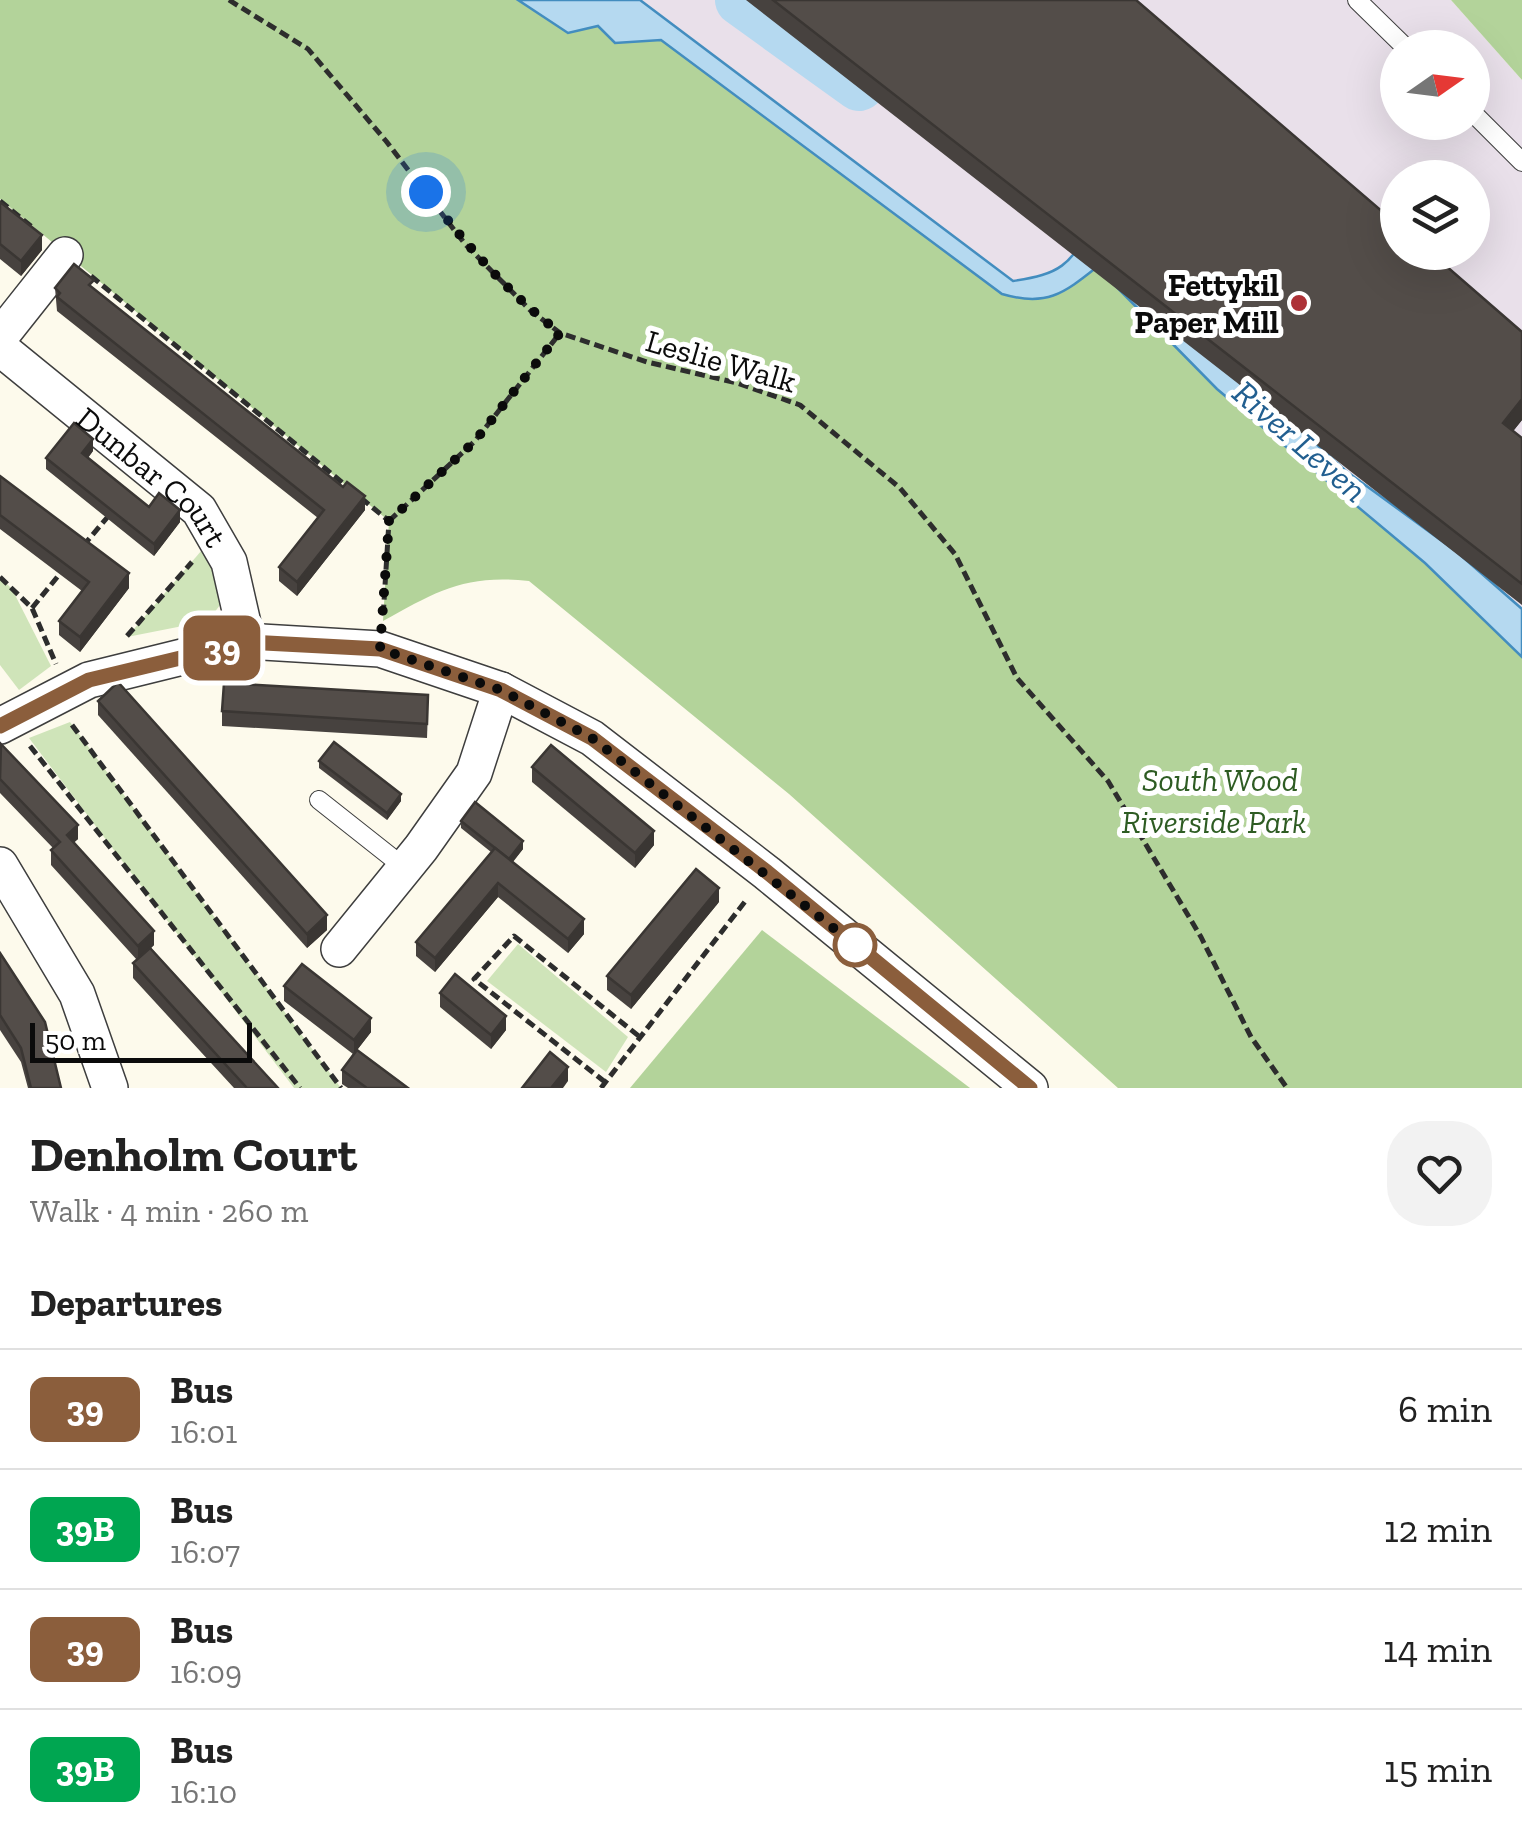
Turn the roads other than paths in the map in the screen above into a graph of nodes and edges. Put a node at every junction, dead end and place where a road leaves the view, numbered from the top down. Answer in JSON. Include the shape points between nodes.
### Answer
{"nodes":[{"id":1,"x":1358,"y":0,"type":"edge"},
{"id":2,"x":1388,"y":30,"type":"edge"},
{"id":3,"x":1490,"y":130,"type":"edge"},
{"id":4,"x":1522,"y":162,"type":"edge"},
{"id":5,"x":65,"y":255,"type":"road end"},
{"id":6,"x":4,"y":356,"type":"edge"},
{"id":7,"x":247,"y":642,"type":"junction"},
{"id":8,"x":501,"y":690,"type":"junction"},
{"id":9,"x":4,"y":724,"type":"edge"},
{"id":10,"x":319,"y":800,"type":"dead end"},
{"id":11,"x":0,"y":865,"type":"edge"},
{"id":12,"x":405,"y":868,"type":"junction"},
{"id":13,"x":339,"y":949,"type":"dead end"},
{"id":14,"x":110,"y":1088,"type":"edge"},
{"id":15,"x":1030,"y":1088,"type":"edge"}],
"edges":[{"from":1,"to":2,"type":"lane"},
{"from":3,"to":4,"type":"lane"},
{"from":5,"to":6,"type":"street","name":"Dunbar Court"},
{"from":6,"to":7,"type":"street","name":"Dunbar Court","via":[[199,510],[229,562]]},
{"from":7,"to":8,"type":"street","via":[[380,649]]},
{"from":7,"to":9,"type":"street","via":[[89,680]]},
{"from":8,"to":12,"type":"street","via":[[474,773]]},
{"from":8,"to":15,"type":"street","via":[[592,738]]},
{"from":10,"to":12,"type":"lane"},
{"from":11,"to":14,"type":"street","via":[[77,994]]},
{"from":12,"to":13,"type":"street"}]}
